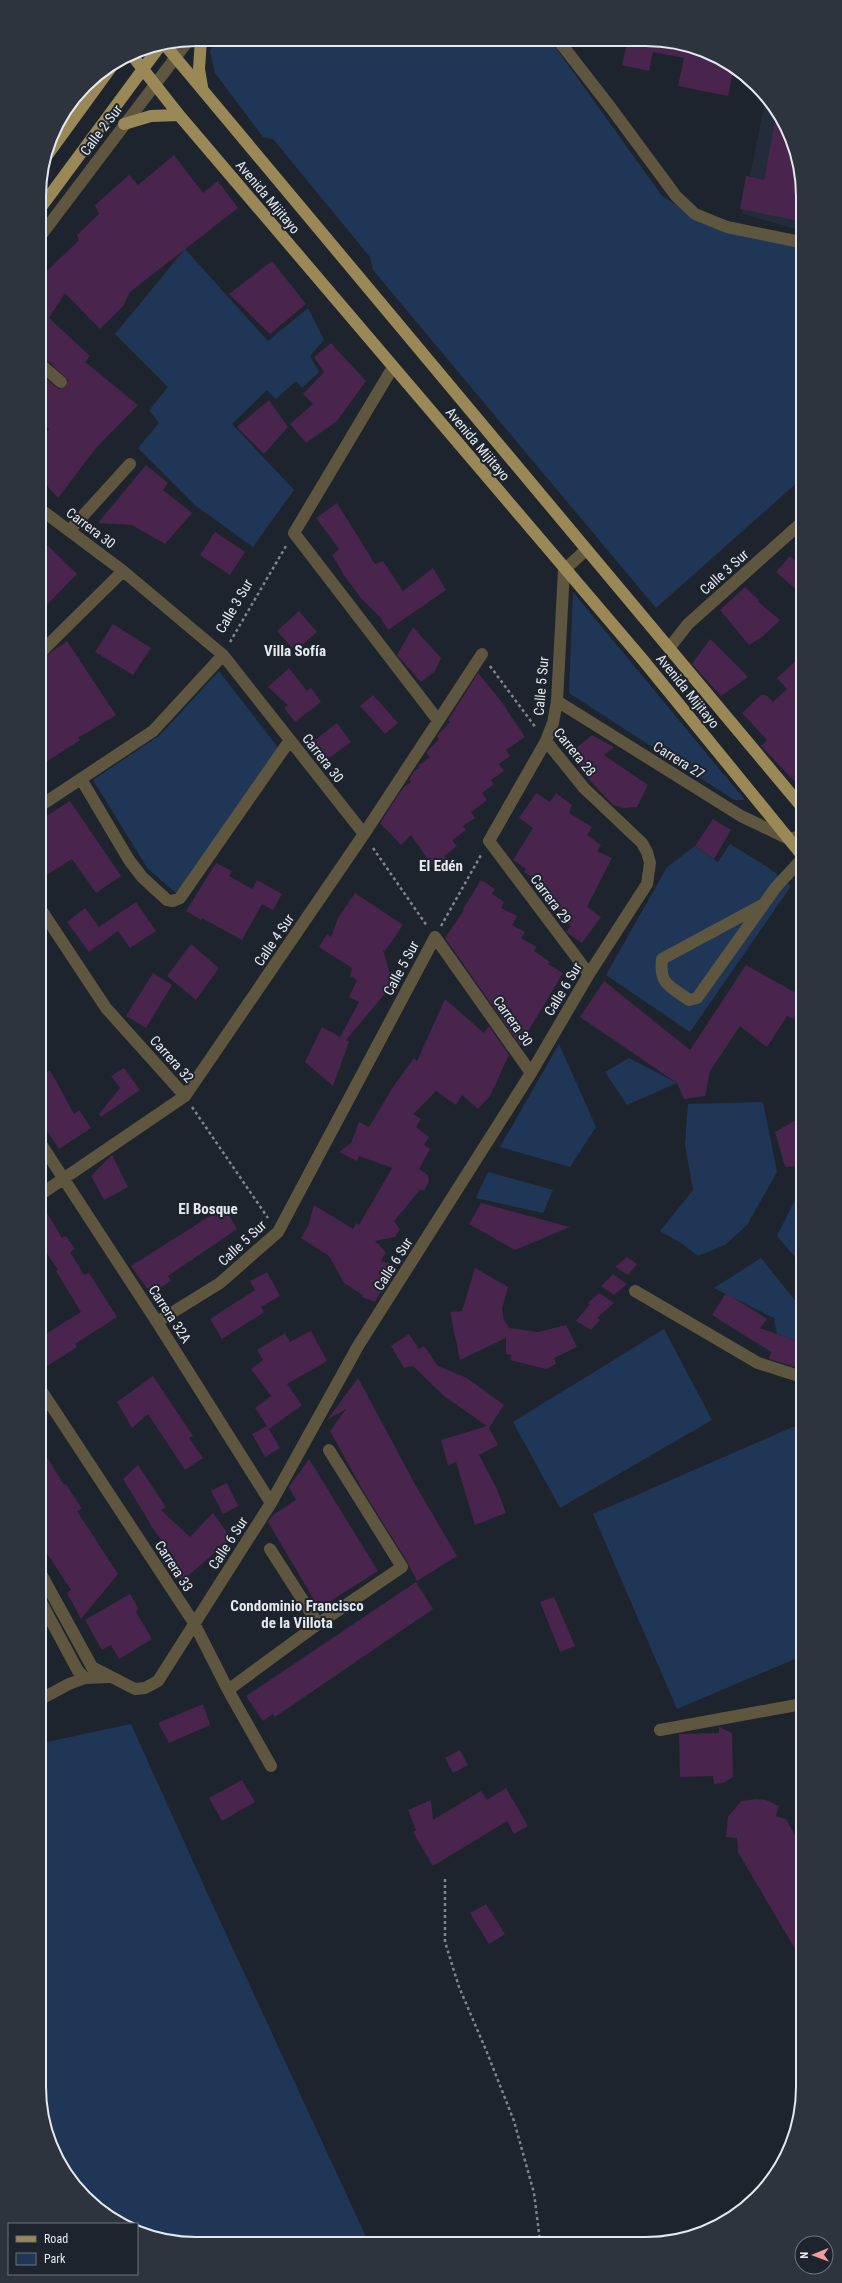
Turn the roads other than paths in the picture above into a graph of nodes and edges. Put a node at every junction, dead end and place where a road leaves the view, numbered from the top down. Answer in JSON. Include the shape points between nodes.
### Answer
{"nodes":[{"id":1,"x":184,"y":46,"type":"edge"},
{"id":2,"x":201,"y":46,"type":"edge"},
{"id":3,"x":563,"y":46,"type":"edge"},
{"id":4,"x":169,"y":49,"type":"edge"},
{"id":5,"x":156,"y":51,"type":"edge"},
{"id":6,"x":176,"y":56,"type":"junction"},
{"id":7,"x":135,"y":59,"type":"edge"},
{"id":8,"x":143,"y":68,"type":"junction"},
{"id":9,"x":103,"y":79,"type":"edge"},
{"id":10,"x":155,"y":84,"type":"junction"},
{"id":11,"x":202,"y":87,"type":"junction"},
{"id":12,"x":179,"y":115,"type":"junction"},
{"id":13,"x":124,"y":124,"type":"junction"},
{"id":14,"x":55,"y":144,"type":"edge"},
{"id":15,"x":46,"y":200,"type":"edge"},
{"id":16,"x":46,"y":229,"type":"edge"},
{"id":17,"x":796,"y":241,"type":"edge"},
{"id":18,"x":393,"y":366,"type":"junction"},
{"id":19,"x":46,"y":369,"type":"edge"},
{"id":20,"x":61,"y":382,"type":"dead end"},
{"id":21,"x":130,"y":464,"type":"dead end"},
{"id":22,"x":46,"y":513,"type":"edge"},
{"id":23,"x":70,"y":530,"type":"junction"},
{"id":24,"x":796,"y":531,"type":"edge"},
{"id":25,"x":586,"y":550,"type":"junction"},
{"id":26,"x":564,"y":570,"type":"junction"},
{"id":27,"x":123,"y":571,"type":"junction"},
{"id":28,"x":670,"y":646,"type":"junction"},
{"id":29,"x":46,"y":647,"type":"edge"},
{"id":30,"x":482,"y":654,"type":"road end"},
{"id":31,"x":223,"y":655,"type":"junction"},
{"id":32,"x":557,"y":701,"type":"junction"},
{"id":33,"x":437,"y":720,"type":"junction"},
{"id":34,"x":290,"y":740,"type":"junction"},
{"id":35,"x":546,"y":741,"type":"junction"},
{"id":36,"x":81,"y":779,"type":"junction"},
{"id":37,"x":796,"y":800,"type":"edge"},
{"id":38,"x":46,"y":802,"type":"edge"},
{"id":39,"x":364,"y":834,"type":"junction"},
{"id":40,"x":796,"y":838,"type":"edge"},
{"id":41,"x":789,"y":840,"type":"junction"},
{"id":42,"x":489,"y":842,"type":"joint"},
{"id":43,"x":796,"y":848,"type":"edge"},
{"id":44,"x":650,"y":863,"type":"joint"},
{"id":45,"x":796,"y":866,"type":"edge"},
{"id":46,"x":764,"y":904,"type":"junction"},
{"id":47,"x":46,"y":917,"type":"edge"},
{"id":48,"x":435,"y":937,"type":"joint"},
{"id":49,"x":589,"y":974,"type":"junction"},
{"id":50,"x":531,"y":1073,"type":"junction"},
{"id":51,"x":185,"y":1096,"type":"junction"},
{"id":52,"x":46,"y":1152,"type":"edge"},
{"id":53,"x":64,"y":1179,"type":"junction"},
{"id":54,"x":46,"y":1191,"type":"edge"},
{"id":55,"x":635,"y":1291,"type":"dead end"},
{"id":56,"x":157,"y":1322,"type":"junction"},
{"id":57,"x":796,"y":1375,"type":"edge"},
{"id":58,"x":46,"y":1398,"type":"edge"},
{"id":59,"x":329,"y":1450,"type":"dead end"},
{"id":60,"x":271,"y":1503,"type":"junction"},
{"id":61,"x":270,"y":1549,"type":"dead end"},
{"id":62,"x":46,"y":1583,"type":"edge"},
{"id":63,"x":46,"y":1611,"type":"edge"},
{"id":64,"x":194,"y":1623,"type":"junction"},
{"id":65,"x":318,"y":1624,"type":"junction"},
{"id":66,"x":109,"y":1677,"type":"junction"},
{"id":67,"x":85,"y":1678,"type":"junction"},
{"id":68,"x":228,"y":1690,"type":"junction"},
{"id":69,"x":46,"y":1697,"type":"edge"},
{"id":70,"x":796,"y":1705,"type":"edge"},
{"id":71,"x":660,"y":1730,"type":"dead end"},
{"id":72,"x":271,"y":1766,"type":"dead end"}],
"edges":[{"from":1,"to":6,"type":"street","name":"Calle 2 Sur"},
{"from":2,"to":11,"type":"main road","via":[[199,69]]},
{"from":3,"to":17,"type":"street","via":[[676,196],[695,214],[727,227]]},
{"from":4,"to":6,"type":"main road","name":"Avenida Mijitayo"},
{"from":5,"to":8,"type":"main road"},
{"from":6,"to":10,"type":"street","name":"Calle 2 Sur"},
{"from":6,"to":11,"type":"main road","name":"Avenida Mijitayo"},
{"from":7,"to":8,"type":"main road","name":"Avenida Mijitayo"},
{"from":8,"to":10,"type":"main road","name":"Avenida Mijitayo"},
{"from":8,"to":15,"type":"main road"},
{"from":9,"to":14,"type":"main road"},
{"from":10,"to":12,"type":"main road","name":"Avenida Mijitayo"},
{"from":10,"to":13,"type":"street","name":"Calle 2 Sur"},
{"from":11,"to":25,"type":"main road","name":"Avenida Mijitayo"},
{"from":12,"to":13,"type":"main road","via":[[151,116]]},
{"from":12,"to":18,"type":"main road","name":"Avenida Mijitayo"},
{"from":13,"to":16,"type":"street","name":"Calle 2 Sur"},
{"from":18,"to":26,"type":"main road","name":"Avenida Mijitayo"},
{"from":18,"to":33,"type":"street","via":[[294,533]]},
{"from":19,"to":20,"type":"street"},
{"from":21,"to":23,"type":"street"},
{"from":22,"to":23,"type":"street","name":"Carrera 30"},
{"from":23,"to":27,"type":"street","name":"Carrera 30"},
{"from":24,"to":28,"type":"street","name":"Calle 3 Sur","via":[[688,624]]},
{"from":25,"to":26,"type":"street"},
{"from":25,"to":28,"type":"main road","name":"Avenida Mijitayo"},
{"from":26,"to":32,"type":"street","name":"Calle 5 Sur"},
{"from":26,"to":41,"type":"main road","name":"Avenida Mijitayo","via":[[643,660]]},
{"from":27,"to":29,"type":"street"},
{"from":27,"to":31,"type":"street","name":"Carrera 30"},
{"from":28,"to":37,"type":"main road","name":"Avenida Mijitayo"},
{"from":30,"to":33,"type":"street","name":"Calle 4 Sur"},
{"from":31,"to":34,"type":"street","name":"Carrera 30"},
{"from":31,"to":36,"type":"street","name":"Calle 3 Sur","via":[[153,731]]},
{"from":32,"to":35,"type":"street","name":"Calle 5 Sur"},
{"from":32,"to":41,"type":"street","name":"Carrera 27","via":[[736,813]]},
{"from":33,"to":39,"type":"street","name":"Calle 4 Sur"},
{"from":34,"to":36,"type":"street","via":[[180,898],[173,901],[167,900],[142,878]]},
{"from":34,"to":39,"type":"street","name":"Carrera 30"},
{"from":35,"to":42,"type":"street","name":"Calle 5 Sur"},
{"from":35,"to":44,"type":"street","name":"Carrera 28","via":[[584,788],[642,843]]},
{"from":36,"to":38,"type":"street","name":"Calle 3 Sur"},
{"from":39,"to":51,"type":"street","name":"Calle 4 Sur"},
{"from":40,"to":41,"type":"street"},
{"from":41,"to":43,"type":"main road","name":"Avenida Mijitayo"},
{"from":42,"to":49,"type":"street","name":"Carrera 29"},
{"from":44,"to":49,"type":"street","name":"Calle 6 Sur","via":[[648,884]]},
{"from":45,"to":46,"type":"street"},
{"from":46,"to":46,"type":"street","via":[[697,998],[689,1000],[664,982],[660,973],[662,959]]},
{"from":47,"to":51,"type":"street","name":"Carrera 32","via":[[106,1008]]},
{"from":48,"to":50,"type":"street","name":"Carrera 30"},
{"from":48,"to":56,"type":"street","name":"Calle 5 Sur","via":[[278,1232],[220,1283]]},
{"from":49,"to":50,"type":"street","name":"Calle 6 Sur"},
{"from":50,"to":60,"type":"street","name":"Calle 6 Sur","via":[[358,1346]]},
{"from":51,"to":53,"type":"street","name":"Calle 4 Sur"},
{"from":52,"to":53,"type":"street","name":"Carrera 32A"},
{"from":53,"to":54,"type":"street","name":"Calle 4 Sur"},
{"from":53,"to":56,"type":"street","name":"Carrera 32A"},
{"from":55,"to":57,"type":"street","via":[[758,1363]]},
{"from":56,"to":60,"type":"street","name":"Carrera 32A"},
{"from":58,"to":64,"type":"street","name":"Carrera 33"},
{"from":59,"to":65,"type":"street","via":[[402,1567]]},
{"from":60,"to":64,"type":"street","name":"Calle 6 Sur"},
{"from":61,"to":65,"type":"street"},
{"from":62,"to":66,"type":"street","via":[[92,1667]]},
{"from":63,"to":67,"type":"street","via":[[78,1671]]},
{"from":64,"to":66,"type":"street","name":"Calle 6 Sur","via":[[158,1681],[145,1688],[135,1689]]},
{"from":64,"to":68,"type":"street","name":"Carrera 33"},
{"from":65,"to":68,"type":"street"},
{"from":66,"to":67,"type":"street"},
{"from":67,"to":69,"type":"street"},
{"from":68,"to":72,"type":"street","name":"Carrera 33"},
{"from":70,"to":71,"type":"street"}]}
